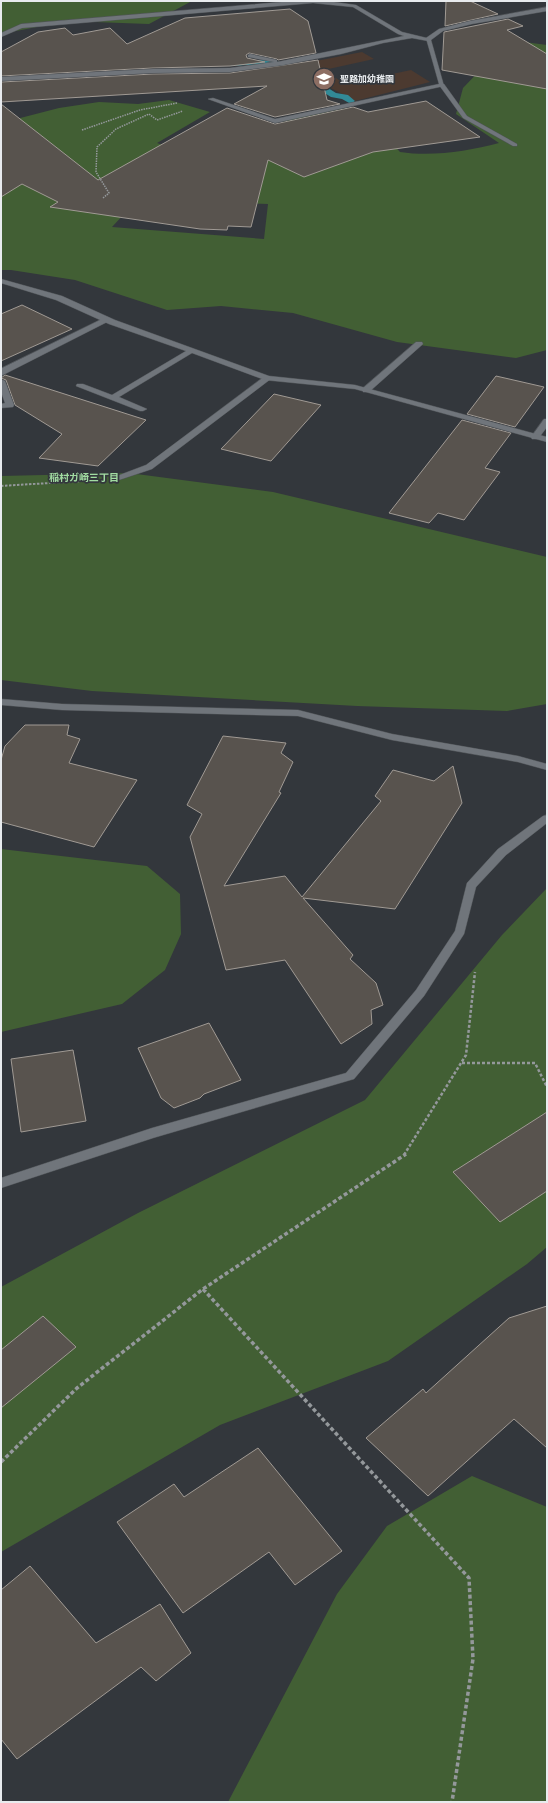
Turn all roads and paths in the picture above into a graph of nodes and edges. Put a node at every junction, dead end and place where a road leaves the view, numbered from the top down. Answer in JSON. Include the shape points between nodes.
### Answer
{"nodes":[{"id":1,"x":547,"y":9,"type":"edge"},
{"id":2,"x":1,"y":35,"type":"edge"},
{"id":3,"x":413,"y":37,"type":"junction"},
{"id":4,"x":428,"y":38,"type":"junction"},
{"id":5,"x":250,"y":56,"type":"dead end"},
{"id":6,"x":283,"y":63,"type":"junction"},
{"id":7,"x":1,"y":79,"type":"edge"},
{"id":8,"x":442,"y":85,"type":"junction"},
{"id":9,"x":211,"y":99,"type":"junction"},
{"id":10,"x":82,"y":130,"type":"dead end"},
{"id":11,"x":515,"y":145,"type":"dead end"},
{"id":12,"x":103,"y":198,"type":"dead end"},
{"id":13,"x":1,"y":281,"type":"edge"},
{"id":14,"x":107,"y":320,"type":"junction"},
{"id":15,"x":419,"y":344,"type":"dead end"},
{"id":16,"x":191,"y":351,"type":"junction"},
{"id":17,"x":1,"y":374,"type":"edge"},
{"id":18,"x":268,"y":378,"type":"junction"},
{"id":19,"x":1,"y":381,"type":"edge"},
{"id":20,"x":80,"y":386,"type":"dead end"},
{"id":21,"x":366,"y":390,"type":"junction"},
{"id":22,"x":114,"y":398,"type":"junction"},
{"id":23,"x":1,"y":406,"type":"edge"},
{"id":24,"x":143,"y":409,"type":"dead end"},
{"id":25,"x":547,"y":421,"type":"edge"},
{"id":26,"x":535,"y":437,"type":"junction"},
{"id":27,"x":547,"y":440,"type":"edge"},
{"id":28,"x":113,"y":479,"type":"joint"},
{"id":29,"x":1,"y":486,"type":"edge"},
{"id":30,"x":1,"y":702,"type":"edge"},
{"id":31,"x":547,"y":767,"type":"edge"},
{"id":32,"x":547,"y":818,"type":"edge"},
{"id":33,"x":475,"y":970,"type":"dead end"},
{"id":34,"x":462,"y":1063,"type":"junction"},
{"id":35,"x":547,"y":1087,"type":"edge"},
{"id":36,"x":1,"y":1183,"type":"edge"},
{"id":37,"x":203,"y":1289,"type":"junction"},
{"id":38,"x":1,"y":1462,"type":"edge"},
{"id":39,"x":452,"y":1802,"type":"edge"}],
"edges":[{"from":1,"to":4,"type":"street","via":[[472,22],[441,30]]},
{"from":2,"to":3,"type":"street","via":[[21,26],[313,1],[354,6],[400,33]]},
{"from":3,"to":4,"type":"street"},
{"from":3,"to":6,"type":"street"},
{"from":4,"to":8,"type":"street"},
{"from":5,"to":6,"type":"street"},
{"from":6,"to":7,"type":"street","via":[[230,70],[153,71]]},
{"from":8,"to":9,"type":"street","via":[[275,121]]},
{"from":8,"to":11,"type":"street","via":[[465,117]]},
{"from":9,"to":10,"type":"path","via":[[156,105]]},
{"from":9,"to":12,"type":"path","via":[[192,109],[157,120],[149,114],[116,129],[97,146],[96,172],[109,194]]},
{"from":13,"to":14,"type":"street","via":[[59,298]]},
{"from":14,"to":16,"type":"street"},
{"from":14,"to":17,"type":"street"},
{"from":15,"to":21,"type":"street"},
{"from":16,"to":18,"type":"street"},
{"from":16,"to":22,"type":"street"},
{"from":18,"to":21,"type":"street"},
{"from":18,"to":28,"type":"street","via":[[149,467]]},
{"from":19,"to":23,"type":"street","via":[[10,405]]},
{"from":20,"to":22,"type":"street"},
{"from":21,"to":26,"type":"street"},
{"from":22,"to":24,"type":"street"},
{"from":25,"to":26,"type":"street"},
{"from":26,"to":27,"type":"street"},
{"from":28,"to":29,"type":"path"},
{"from":30,"to":31,"type":"street","via":[[62,707],[298,713],[392,736],[518,759]]},
{"from":32,"to":36,"type":"street","via":[[502,852],[471,886],[460,931],[420,993],[350,1076],[152,1133]]},
{"from":33,"to":34,"type":"path","via":[[466,1055]]},
{"from":34,"to":35,"type":"path","via":[[535,1063]]},
{"from":34,"to":37,"type":"path","via":[[406,1154]]},
{"from":37,"to":38,"type":"path","via":[[78,1388]]},
{"from":37,"to":39,"type":"path","via":[[469,1578],[473,1659]]}]}
